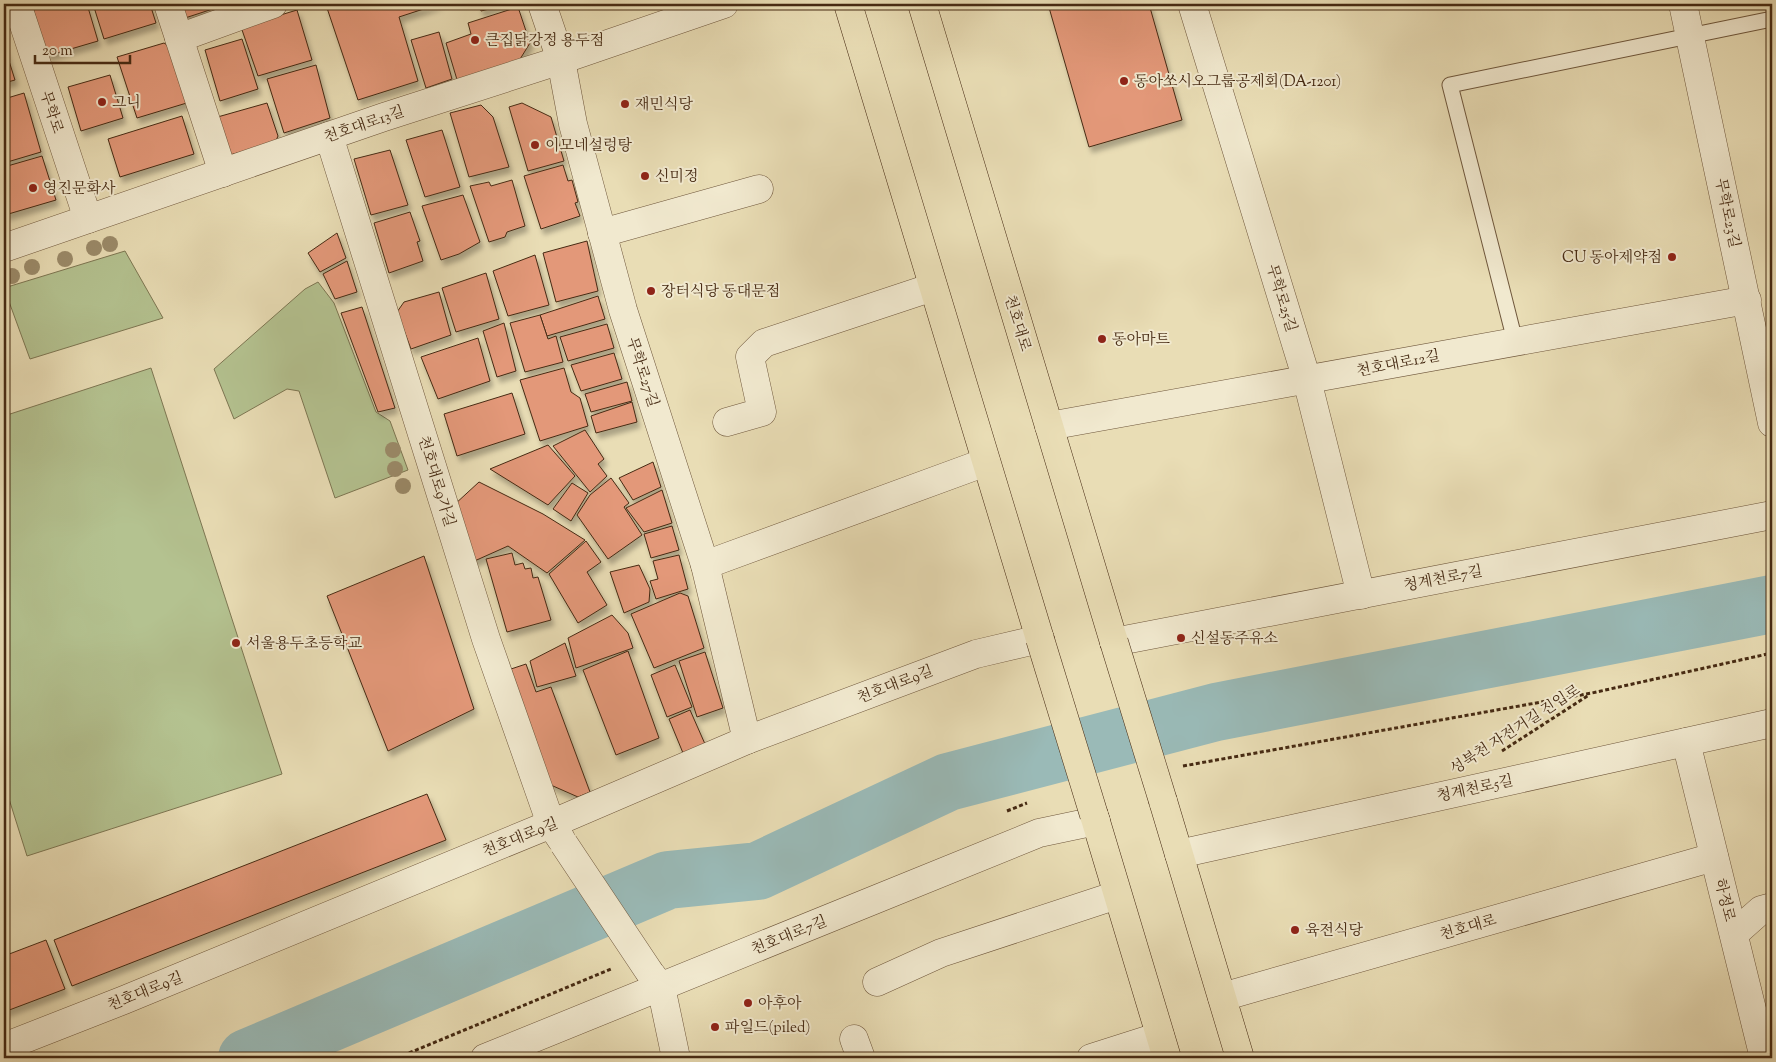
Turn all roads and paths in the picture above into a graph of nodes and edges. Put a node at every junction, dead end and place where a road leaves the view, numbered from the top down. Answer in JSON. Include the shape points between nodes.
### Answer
{"nodes":[{"id":1,"x":17,"y":4,"type":"edge"},
{"id":2,"x":168,"y":4,"type":"edge"},
{"id":3,"x":273,"y":4,"type":"edge"},
{"id":4,"x":542,"y":4,"type":"edge"},
{"id":5,"x":724,"y":4,"type":"edge"},
{"id":6,"x":848,"y":4,"type":"edge"},
{"id":7,"x":922,"y":4,"type":"edge"},
{"id":8,"x":1192,"y":4,"type":"edge"},
{"id":9,"x":1683,"y":4,"type":"edge"},
{"id":10,"x":694,"y":9,"type":"edge"},
{"id":11,"x":1772,"y":19,"type":"edge"},
{"id":12,"x":1690,"y":35,"type":"junction"},
{"id":13,"x":179,"y":38,"type":"junction"},
{"id":14,"x":561,"y":60,"type":"junction"},
{"id":15,"x":329,"y":136,"type":"junction"},
{"id":16,"x":223,"y":173,"type":"junction"},
{"id":17,"x":760,"y":189,"type":"dead end"},
{"id":18,"x":88,"y":219,"type":"junction"},
{"id":19,"x":602,"y":233,"type":"junction"},
{"id":20,"x":4,"y":248,"type":"edge"},
{"id":21,"x":933,"y":287,"type":"junction"},
{"id":22,"x":1747,"y":300,"type":"junction"},
{"id":23,"x":1515,"y":341,"type":"junction"},
{"id":24,"x":1307,"y":380,"type":"junction"},
{"id":25,"x":727,"y":422,"type":"dead end"},
{"id":26,"x":1772,"y":423,"type":"edge"},
{"id":27,"x":1049,"y":426,"type":"junction"},
{"id":28,"x":986,"y":462,"type":"junction"},
{"id":29,"x":1772,"y":515,"type":"edge"},
{"id":30,"x":705,"y":565,"type":"junction"},
{"id":31,"x":1361,"y":595,"type":"junction"},
{"id":32,"x":1040,"y":639,"type":"junction"},
{"id":33,"x":1114,"y":642,"type":"junction"},
{"id":34,"x":1592,"y":693,"type":"dead end"},
{"id":35,"x":1772,"y":723,"type":"edge"},
{"id":36,"x":747,"y":740,"type":"junction"},
{"id":37,"x":1686,"y":742,"type":"junction"},
{"id":38,"x":1500,"y":751,"type":"dead end"},
{"id":39,"x":1095,"y":818,"type":"junction"},
{"id":40,"x":557,"y":834,"type":"junction"},
{"id":41,"x":1178,"y":854,"type":"junction"},
{"id":42,"x":1714,"y":857,"type":"junction"},
{"id":43,"x":1117,"y":895,"type":"junction"},
{"id":44,"x":1772,"y":907,"type":"edge"},
{"id":45,"x":1734,"y":934,"type":"junction"},
{"id":46,"x":656,"y":980,"type":"junction"},
{"id":47,"x":877,"y":982,"type":"dead end"},
{"id":48,"x":1222,"y":998,"type":"junction"},
{"id":49,"x":4,"y":1047,"type":"edge"},
{"id":50,"x":1163,"y":1047,"type":"edge"},
{"id":51,"x":485,"y":1058,"type":"edge"},
{"id":52,"x":676,"y":1058,"type":"edge"},
{"id":53,"x":1091,"y":1058,"type":"edge"},
{"id":54,"x":1240,"y":1058,"type":"edge"},
{"id":55,"x":1764,"y":1058,"type":"edge"}],
"edges":[{"from":1,"to":18,"type":"street","name":"무학로"},
{"from":2,"to":13,"type":"street"},
{"from":3,"to":13,"type":"street"},
{"from":4,"to":14,"type":"street","name":"무학로27길"},
{"from":5,"to":10,"type":"street","name":"천호대로13길"},
{"from":6,"to":21,"type":"main road"},
{"from":7,"to":27,"type":"main road","name":"천호대로"},
{"from":8,"to":24,"type":"street","name":"무학로25길"},
{"from":9,"to":12,"type":"street","name":"무학로23길"},
{"from":10,"to":14,"type":"street","name":"천호대로13길"},
{"from":11,"to":12,"type":"lane"},
{"from":12,"to":22,"type":"street","name":"무학로23길"},
{"from":12,"to":23,"type":"lane","via":[[1450,85]]},
{"from":13,"to":16,"type":"street"},
{"from":14,"to":15,"type":"street","name":"천호대로13길"},
{"from":14,"to":19,"type":"street","name":"무학로27길","via":[[573,124]]},
{"from":15,"to":16,"type":"street","name":"천호대로13길"},
{"from":15,"to":40,"type":"street","name":"천호대로9가길","via":[[486,639]]},
{"from":16,"to":18,"type":"street","name":"천호대로13길"},
{"from":17,"to":19,"type":"street"},
{"from":18,"to":20,"type":"street","name":"천호대로13길"},
{"from":19,"to":30,"type":"street","name":"무학로27길"},
{"from":21,"to":25,"type":"street","via":[[764,343],[750,357],[762,412]]},
{"from":21,"to":28,"type":"main road"},
{"from":22,"to":23,"type":"street","name":"천호대로12길"},
{"from":22,"to":26,"type":"street","name":"무학로23길"},
{"from":23,"to":24,"type":"street","name":"천호대로12길"},
{"from":24,"to":27,"type":"street","name":"천호대로12길"},
{"from":24,"to":31,"type":"street","name":"무학로25길"},
{"from":27,"to":33,"type":"main road","name":"천호대로"},
{"from":28,"to":30,"type":"street"},
{"from":28,"to":32,"type":"main road"},
{"from":29,"to":31,"type":"street","name":"청계천로7길"},
{"from":30,"to":36,"type":"street","name":"무학로27길"},
{"from":31,"to":33,"type":"street","name":"청계천로7길"},
{"from":32,"to":36,"type":"street","name":"천호대로9길","via":[[976,654]]},
{"from":32,"to":39,"type":"main road","bridge":true},
{"from":33,"to":41,"type":"main road","name":"천호대로","bridge":true},
{"from":34,"to":38,"type":"path","name":"성북천 자전거길 진입로"},
{"from":35,"to":37,"type":"street","name":"청계천로5길"},
{"from":36,"to":40,"type":"street","name":"천호대로9길"},
{"from":37,"to":41,"type":"street","name":"청계천로5길"},
{"from":37,"to":42,"type":"street","name":"하정로"},
{"from":39,"to":43,"type":"main road"},
{"from":39,"to":46,"type":"street","name":"천호대로7길","via":[[1039,833]]},
{"from":40,"to":46,"type":"street","name":"천호대로9가길","bridge":true},
{"from":40,"to":49,"type":"street","name":"천호대로9길"},
{"from":41,"to":48,"type":"main road"},
{"from":42,"to":45,"type":"street","name":"하정로"},
{"from":42,"to":48,"type":"street","name":"천호대로"},
{"from":43,"to":47,"type":"street","via":[[941,953]]},
{"from":43,"to":50,"type":"main road"},
{"from":44,"to":45,"type":"street","via":[[1761,910]]},
{"from":45,"to":55,"type":"street","name":"하정로"},
{"from":46,"to":51,"type":"street","name":"천호대로7길"},
{"from":46,"to":52,"type":"street"},
{"from":48,"to":54,"type":"main road"},
{"from":50,"to":53,"type":"street"}]}
